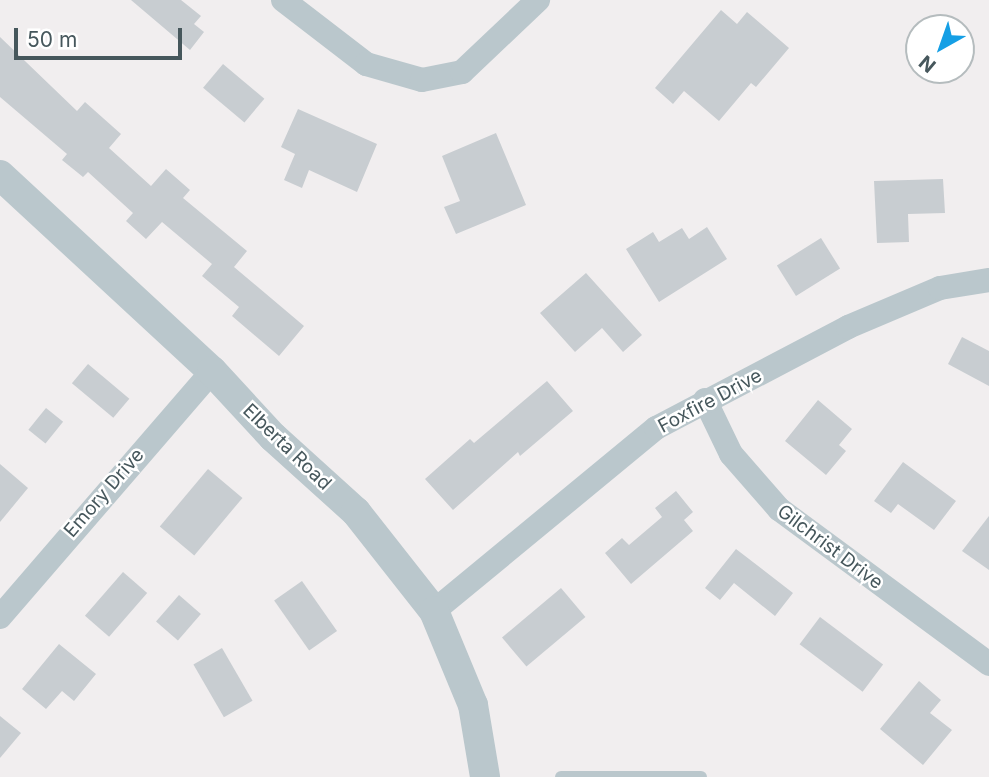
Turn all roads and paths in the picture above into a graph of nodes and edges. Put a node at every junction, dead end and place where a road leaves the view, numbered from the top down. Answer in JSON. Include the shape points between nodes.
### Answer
{"nodes":[{"id":1,"x":283,"y":0,"type":"edge"},
{"id":2,"x":538,"y":0,"type":"edge"},
{"id":3,"x":0,"y":175,"type":"edge"},
{"id":4,"x":989,"y":280,"type":"edge"},
{"id":5,"x":212,"y":371,"type":"junction"},
{"id":6,"x":705,"y":400,"type":"junction"},
{"id":7,"x":434,"y":611,"type":"junction"},
{"id":8,"x":0,"y":617,"type":"edge"},
{"id":9,"x":989,"y":664,"type":"edge"},
{"id":10,"x":485,"y":777,"type":"edge"},
{"id":11,"x":561,"y":777,"type":"edge"},
{"id":12,"x":704,"y":777,"type":"edge"}],
"edges":[{"from":1,"to":2,"type":"street","via":[[366,64],[422,80],[462,72]]},
{"from":3,"to":5,"type":"street","name":"Elberta Road"},
{"from":4,"to":6,"type":"street","name":"Foxfire Drive","via":[[933,291],[848,327]]},
{"from":5,"to":7,"type":"street","name":"Elberta Road","via":[[273,438],[356,512]]},
{"from":5,"to":8,"type":"street","name":"Emory Drive"},
{"from":6,"to":7,"type":"street","name":"Foxfire Drive","via":[[656,428]]},
{"from":6,"to":9,"type":"street","name":"Gilchrist Drive","via":[[731,454],[779,509]]},
{"from":7,"to":10,"type":"street","name":"Elberta Road","via":[[473,705]]},
{"from":11,"to":12,"type":"lane"}]}
